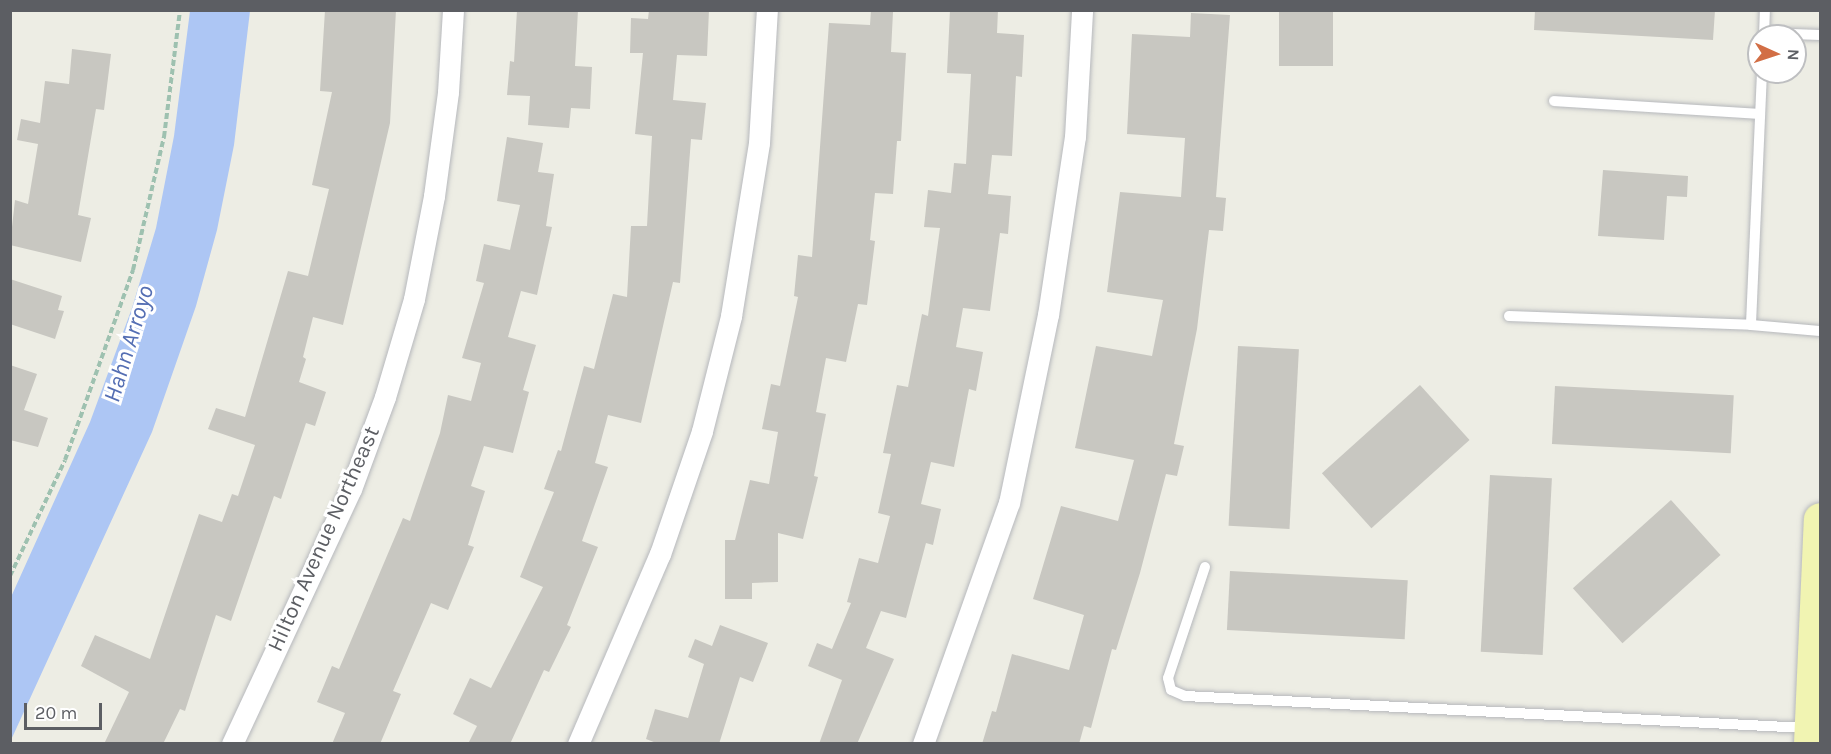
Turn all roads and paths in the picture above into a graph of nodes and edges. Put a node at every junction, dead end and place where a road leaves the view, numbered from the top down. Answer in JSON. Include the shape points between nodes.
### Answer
{"nodes":[{"id":1,"x":180,"y":10,"type":"edge"},
{"id":2,"x":453,"y":10,"type":"edge"},
{"id":3,"x":767,"y":10,"type":"edge"},
{"id":4,"x":1082,"y":10,"type":"edge"},
{"id":5,"x":1761,"y":84,"type":"edge"},
{"id":6,"x":1554,"y":101,"type":"dead end"},
{"id":7,"x":1760,"y":114,"type":"junction"},
{"id":8,"x":1509,"y":316,"type":"dead end"},
{"id":9,"x":1752,"y":325,"type":"junction"},
{"id":10,"x":1821,"y":331,"type":"edge"},
{"id":11,"x":1821,"y":519,"type":"edge"},
{"id":12,"x":1205,"y":567,"type":"dead end"},
{"id":13,"x":10,"y":576,"type":"edge"},
{"id":14,"x":1810,"y":736,"type":"edge"},
{"id":15,"x":232,"y":744,"type":"edge"},
{"id":16,"x":578,"y":744,"type":"edge"},
{"id":17,"x":923,"y":744,"type":"edge"}],
"edges":[{"from":1,"to":13,"type":"path","via":[[164,136],[134,270],[65,460]]},
{"from":2,"to":15,"type":"street","name":"Hilton Avenue Northeast","via":[[448,92],[414,300],[351,489]]},
{"from":3,"to":16,"type":"street","via":[[759,143],[731,316],[702,430],[660,554]]},
{"from":4,"to":17,"type":"street","via":[[1075,138],[1048,315],[1010,503]]},
{"from":5,"to":7,"type":"lane"},
{"from":6,"to":7,"type":"lane"},
{"from":7,"to":9,"type":"lane"},
{"from":8,"to":9,"type":"lane"},
{"from":9,"to":10,"type":"lane"},
{"from":11,"to":14,"type":"main road"},
{"from":12,"to":14,"type":"lane","via":[[1168,678],[1171,690],[1185,696]]}]}
